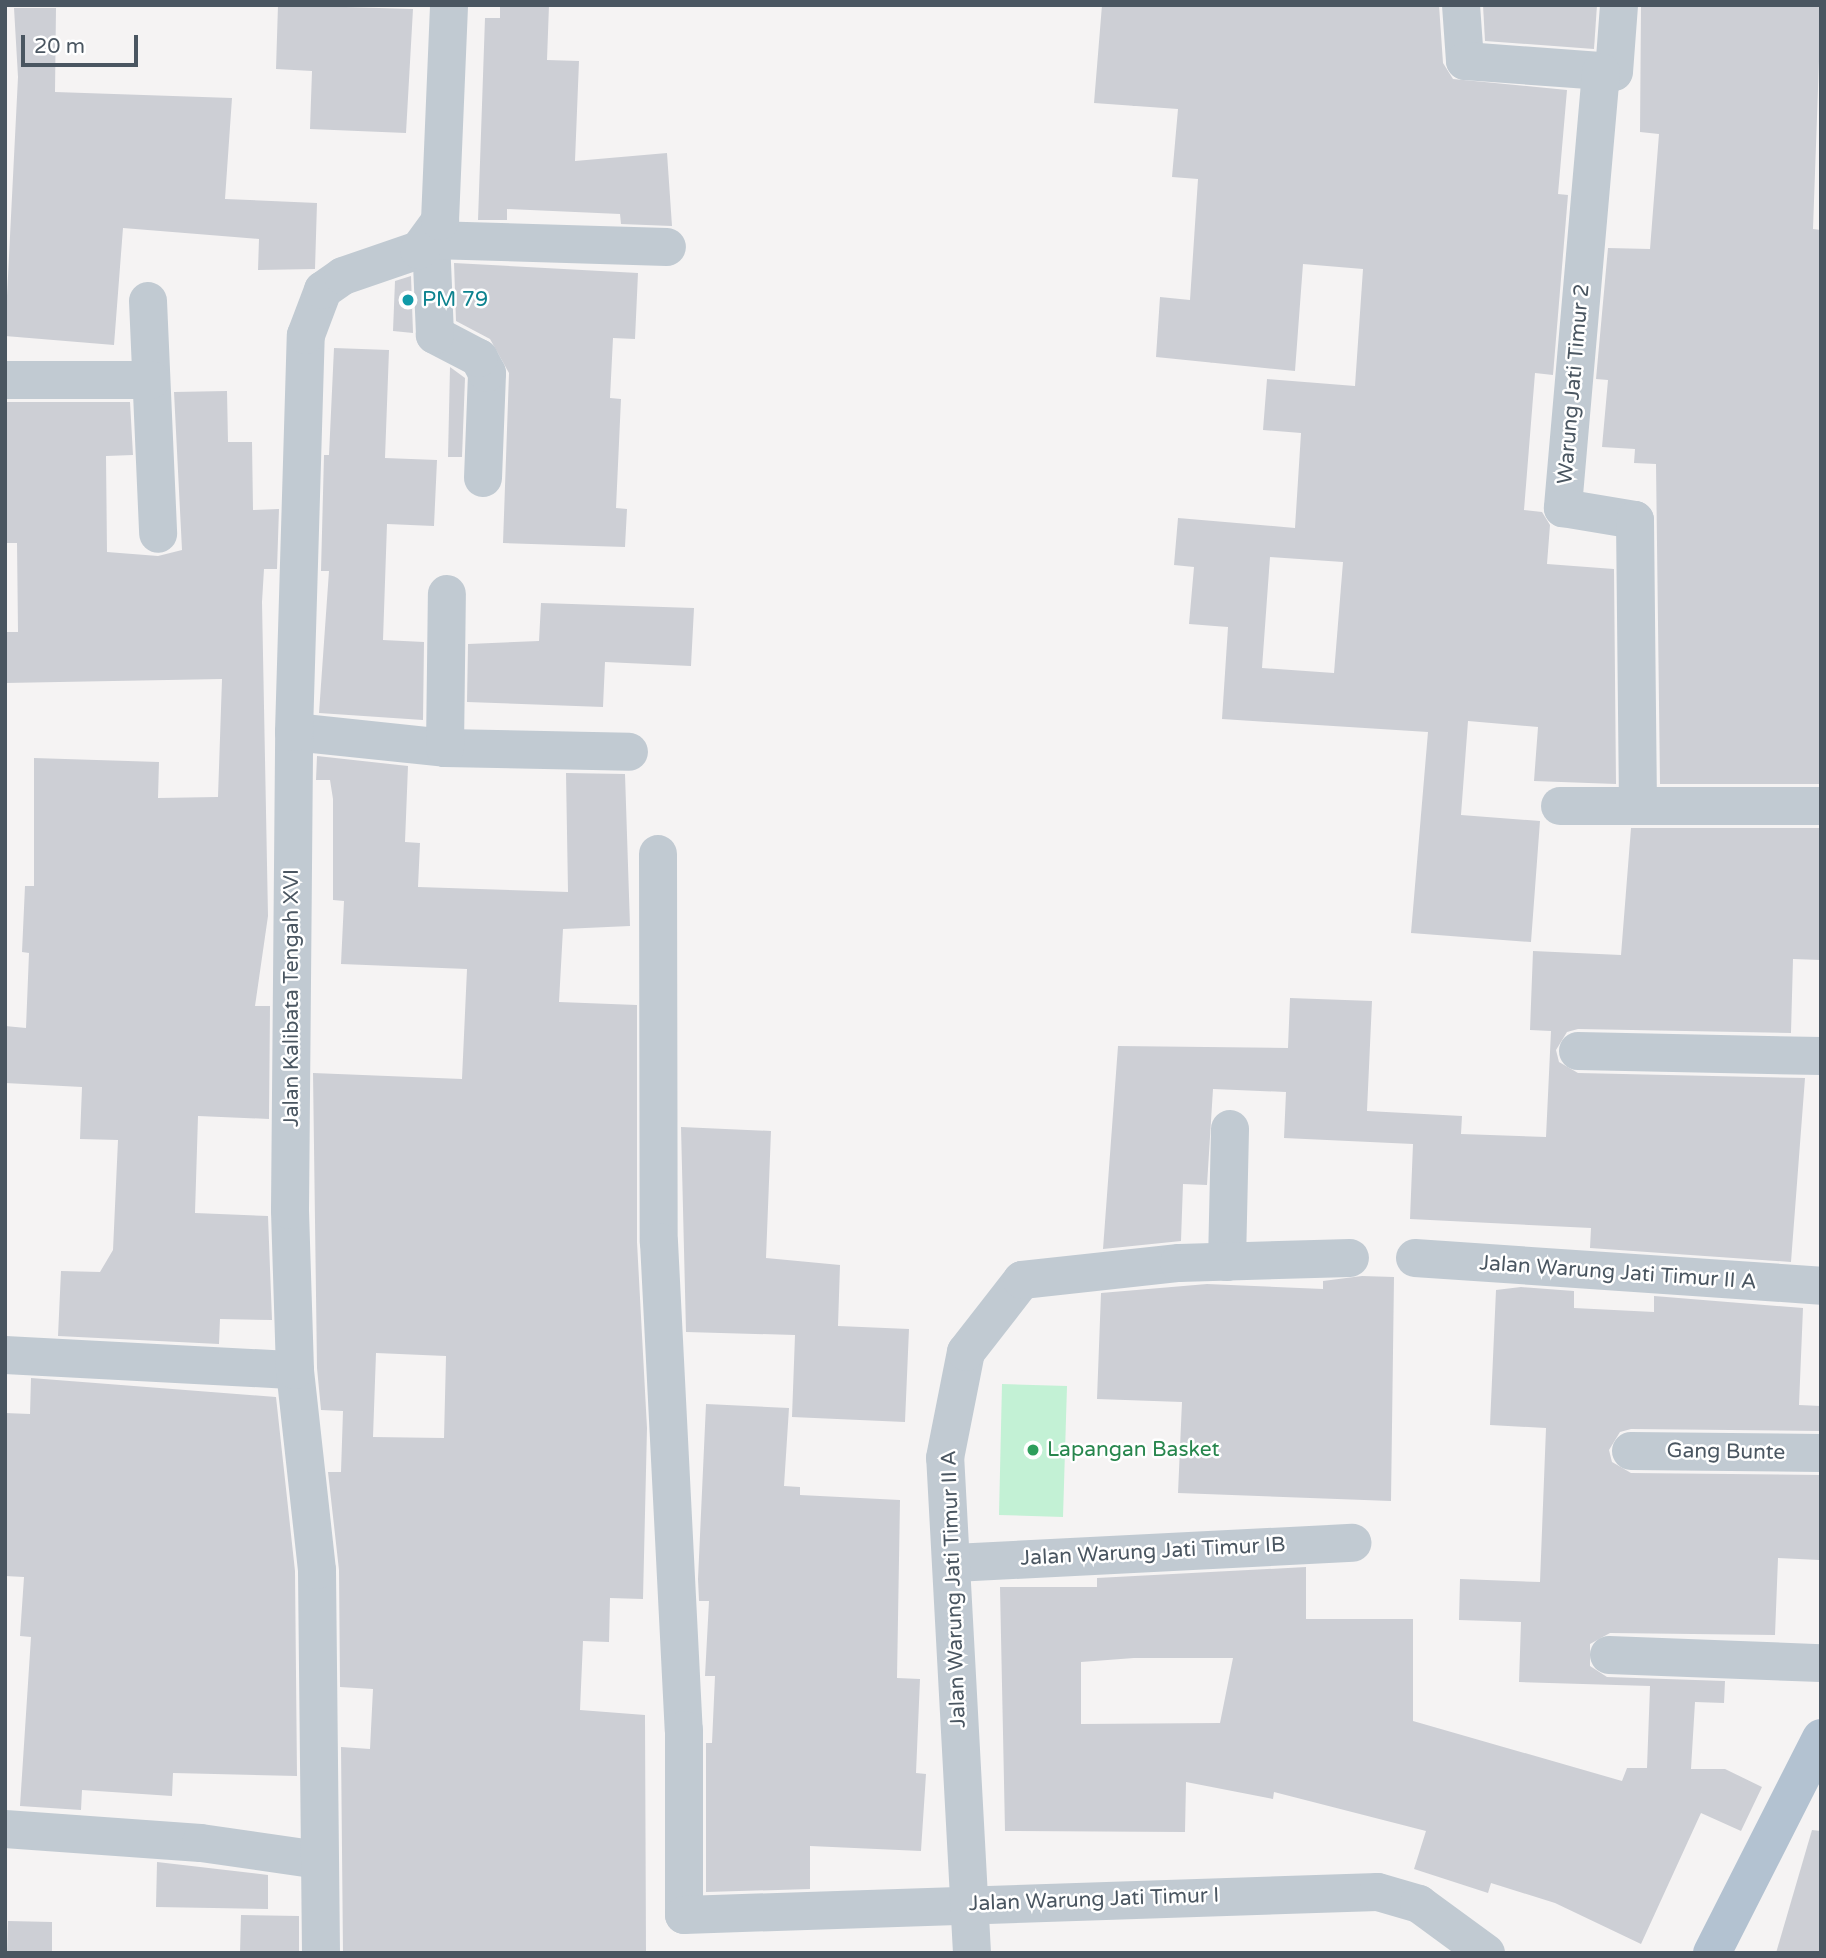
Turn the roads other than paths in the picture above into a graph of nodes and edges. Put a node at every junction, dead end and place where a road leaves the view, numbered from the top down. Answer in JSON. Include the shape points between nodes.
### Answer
{"nodes":[{"id":1,"x":449,"y":5,"type":"edge"},
{"id":2,"x":1461,"y":5,"type":"edge"},
{"id":3,"x":1619,"y":5,"type":"edge"},
{"id":4,"x":1608,"y":72,"type":"junction"},
{"id":5,"x":432,"y":240,"type":"junction"},
{"id":6,"x":667,"y":247,"type":"dead end"},
{"id":7,"x":148,"y":301,"type":"dead end"},
{"id":8,"x":5,"y":380,"type":"edge"},
{"id":9,"x":150,"y":380,"type":"junction"},
{"id":10,"x":484,"y":478,"type":"dead end"},
{"id":11,"x":158,"y":534,"type":"dead end"},
{"id":12,"x":447,"y":594,"type":"dead end"},
{"id":13,"x":294,"y":732,"type":"junction"},
{"id":14,"x":445,"y":748,"type":"junction"},
{"id":15,"x":629,"y":752,"type":"dead end"},
{"id":16,"x":1638,"y":805,"type":"junction"},
{"id":17,"x":1560,"y":806,"type":"dead end"},
{"id":18,"x":1821,"y":806,"type":"edge"},
{"id":19,"x":658,"y":854,"type":"dead end"},
{"id":20,"x":1578,"y":1051,"type":"dead end"},
{"id":21,"x":1821,"y":1055,"type":"edge"},
{"id":22,"x":1230,"y":1129,"type":"dead end"},
{"id":23,"x":1350,"y":1258,"type":"dead end"},
{"id":24,"x":1415,"y":1258,"type":"dead end"},
{"id":25,"x":1227,"y":1262,"type":"junction"},
{"id":26,"x":1821,"y":1286,"type":"edge"},
{"id":27,"x":5,"y":1355,"type":"edge"},
{"id":28,"x":295,"y":1370,"type":"junction"},
{"id":29,"x":1632,"y":1451,"type":"dead end"},
{"id":30,"x":1821,"y":1452,"type":"edge"},
{"id":31,"x":1352,"y":1543,"type":"dead end"},
{"id":32,"x":954,"y":1563,"type":"junction"},
{"id":33,"x":1609,"y":1655,"type":"dead end"},
{"id":34,"x":1821,"y":1663,"type":"edge"},
{"id":35,"x":1821,"y":1738,"type":"edge"},
{"id":36,"x":5,"y":1829,"type":"edge"},
{"id":37,"x":318,"y":1860,"type":"junction"},
{"id":38,"x":965,"y":1904,"type":"junction"},
{"id":39,"x":321,"y":1953,"type":"edge"},
{"id":40,"x":972,"y":1953,"type":"edge"},
{"id":41,"x":1486,"y":1953,"type":"edge"},
{"id":42,"x":1713,"y":1953,"type":"edge"}],
"edges":[{"from":1,"to":5,"type":"street","via":[[445,198]]},
{"from":2,"to":4,"type":"street","via":[[1465,61]]},
{"from":3,"to":4,"type":"street","name":"Warung Jati Timur 2"},
{"from":4,"to":16,"type":"street","name":"Warung Jati Timur 2","via":[[1563,508],[1635,520]]},
{"from":5,"to":6,"type":"street"},
{"from":5,"to":10,"type":"street","via":[[435,335],[479,358],[487,373]]},
{"from":5,"to":13,"type":"street","name":"Jalan Kalibata Tengah XVI","via":[[343,276],[323,290],[306,335]]},
{"from":7,"to":9,"type":"street"},
{"from":8,"to":9,"type":"street"},
{"from":9,"to":11,"type":"street"},
{"from":12,"to":14,"type":"street"},
{"from":13,"to":14,"type":"street"},
{"from":13,"to":28,"type":"street","name":"Jalan Kalibata Tengah XVI","via":[[290,1210]]},
{"from":14,"to":15,"type":"street"},
{"from":16,"to":17,"type":"street"},
{"from":16,"to":18,"type":"street"},
{"from":19,"to":38,"type":"street","name":"Jalan Warung Jati Timur I","via":[[659,1242],[684,1730],[684,1915]]},
{"from":20,"to":21,"type":"street"},
{"from":22,"to":25,"type":"street"},
{"from":23,"to":25,"type":"street","name":"Jalan Warung Jati Timur II A"},
{"from":24,"to":26,"type":"street","name":"Jalan Warung Jati Timur II A"},
{"from":25,"to":32,"type":"street","name":"Jalan Warung Jati Timur II A","via":[[1022,1280],[966,1352],[945,1458]]},
{"from":27,"to":28,"type":"street"},
{"from":28,"to":37,"type":"street","name":"Jalan Kalibata Tengah XVI","via":[[317,1570]]},
{"from":29,"to":30,"type":"street","name":"Gang Bunte"},
{"from":31,"to":32,"type":"street","name":"Jalan Warung Jati Timur IB"},
{"from":32,"to":38,"type":"street","name":"Jalan Warung Jati Timur II A"},
{"from":33,"to":34,"type":"street"},
{"from":35,"to":42,"type":"main road"},
{"from":36,"to":37,"type":"street"},
{"from":37,"to":39,"type":"street","name":"Jalan Kalibata Tengah XVI"},
{"from":38,"to":40,"type":"street","name":"Jalan Warung Jati Timur II A"},
{"from":38,"to":41,"type":"street","name":"Jalan Warung Jati Timur I","via":[[1378,1892],[1419,1904]]}]}
